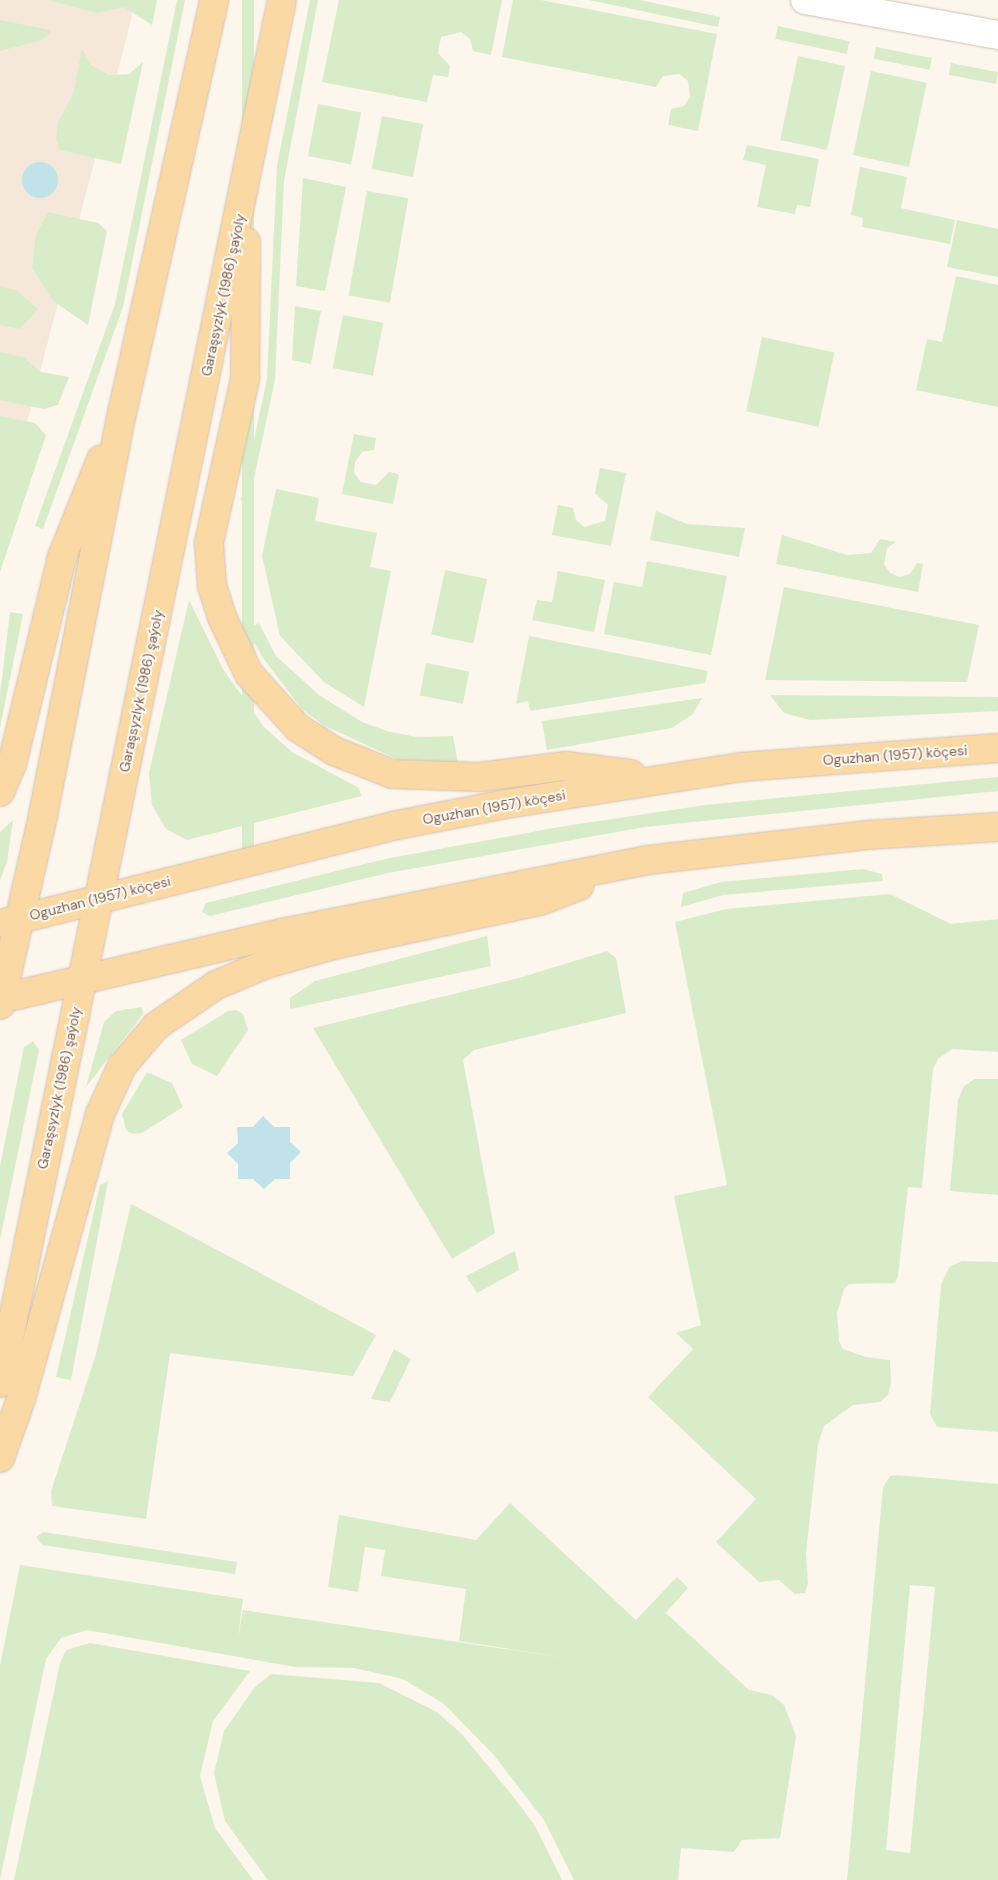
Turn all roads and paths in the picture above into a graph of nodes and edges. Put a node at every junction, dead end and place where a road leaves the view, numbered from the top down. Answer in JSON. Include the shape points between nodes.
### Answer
{"nodes":[{"id":1,"x":214,"y":0,"type":"edge"},
{"id":2,"x":282,"y":0,"type":"edge"},
{"id":3,"x":805,"y":0,"type":"edge"},
{"id":4,"x":858,"y":5,"type":"edge"},
{"id":5,"x":998,"y":35,"type":"edge"},
{"id":6,"x":246,"y":181,"type":"junction"},
{"id":7,"x":122,"y":413,"type":"junction"},
{"id":8,"x":998,"y":748,"type":"edge"},
{"id":9,"x":662,"y":778,"type":"junction"},
{"id":10,"x":0,"y":792,"type":"edge"},
{"id":11,"x":998,"y":827,"type":"edge"},
{"id":12,"x":648,"y":860,"type":"junction"},
{"id":13,"x":99,"y":898,"type":"junction"},
{"id":14,"x":9,"y":921,"type":"edge"},
{"id":15,"x":82,"y":978,"type":"junction"},
{"id":16,"x":0,"y":1001,"type":"edge"},
{"id":17,"x":0,"y":1383,"type":"edge"},
{"id":18,"x":0,"y":1458,"type":"edge"}],
"edges":[{"from":1,"to":7,"type":"main road"},
{"from":2,"to":6,"type":"main road","name":"Garaşsyzlyk (1986) şaýoly"},
{"from":3,"to":4,"type":"street"},
{"from":4,"to":5,"type":"street"},
{"from":6,"to":9,"type":"main road","via":[[245,379],[209,543],[212,586],[222,617],[250,674],[298,728],[334,751],[392,774],[480,777],[566,766]]},
{"from":6,"to":13,"type":"main road","name":"Garaşsyzlyk (1986) şaýoly"},
{"from":7,"to":10,"type":"main road","via":[[62,557],[12,764]]},
{"from":7,"to":14,"type":"main road"},
{"from":8,"to":9,"type":"main road","name":"Oguzhan (1957) köçesi"},
{"from":9,"to":13,"type":"main road","name":"Oguzhan (1957) köçesi","via":[[396,825]]},
{"from":11,"to":12,"type":"main road","via":[[867,836]]},
{"from":12,"to":15,"type":"main road","via":[[446,898]]},
{"from":12,"to":18,"type":"main road","via":[[540,901],[333,945],[266,964],[216,985],[156,1026],[122,1066],[100,1114],[22,1399]]},
{"from":13,"to":14,"type":"main road","name":"Oguzhan (1957) köçesi"},
{"from":13,"to":15,"type":"main road","name":"Garaşsyzlyk (1986) şaýoly"},
{"from":14,"to":16,"type":"main road"},
{"from":15,"to":16,"type":"main road"},
{"from":15,"to":17,"type":"main road","name":"Garaşsyzlyk (1986) şaýoly"}]}
